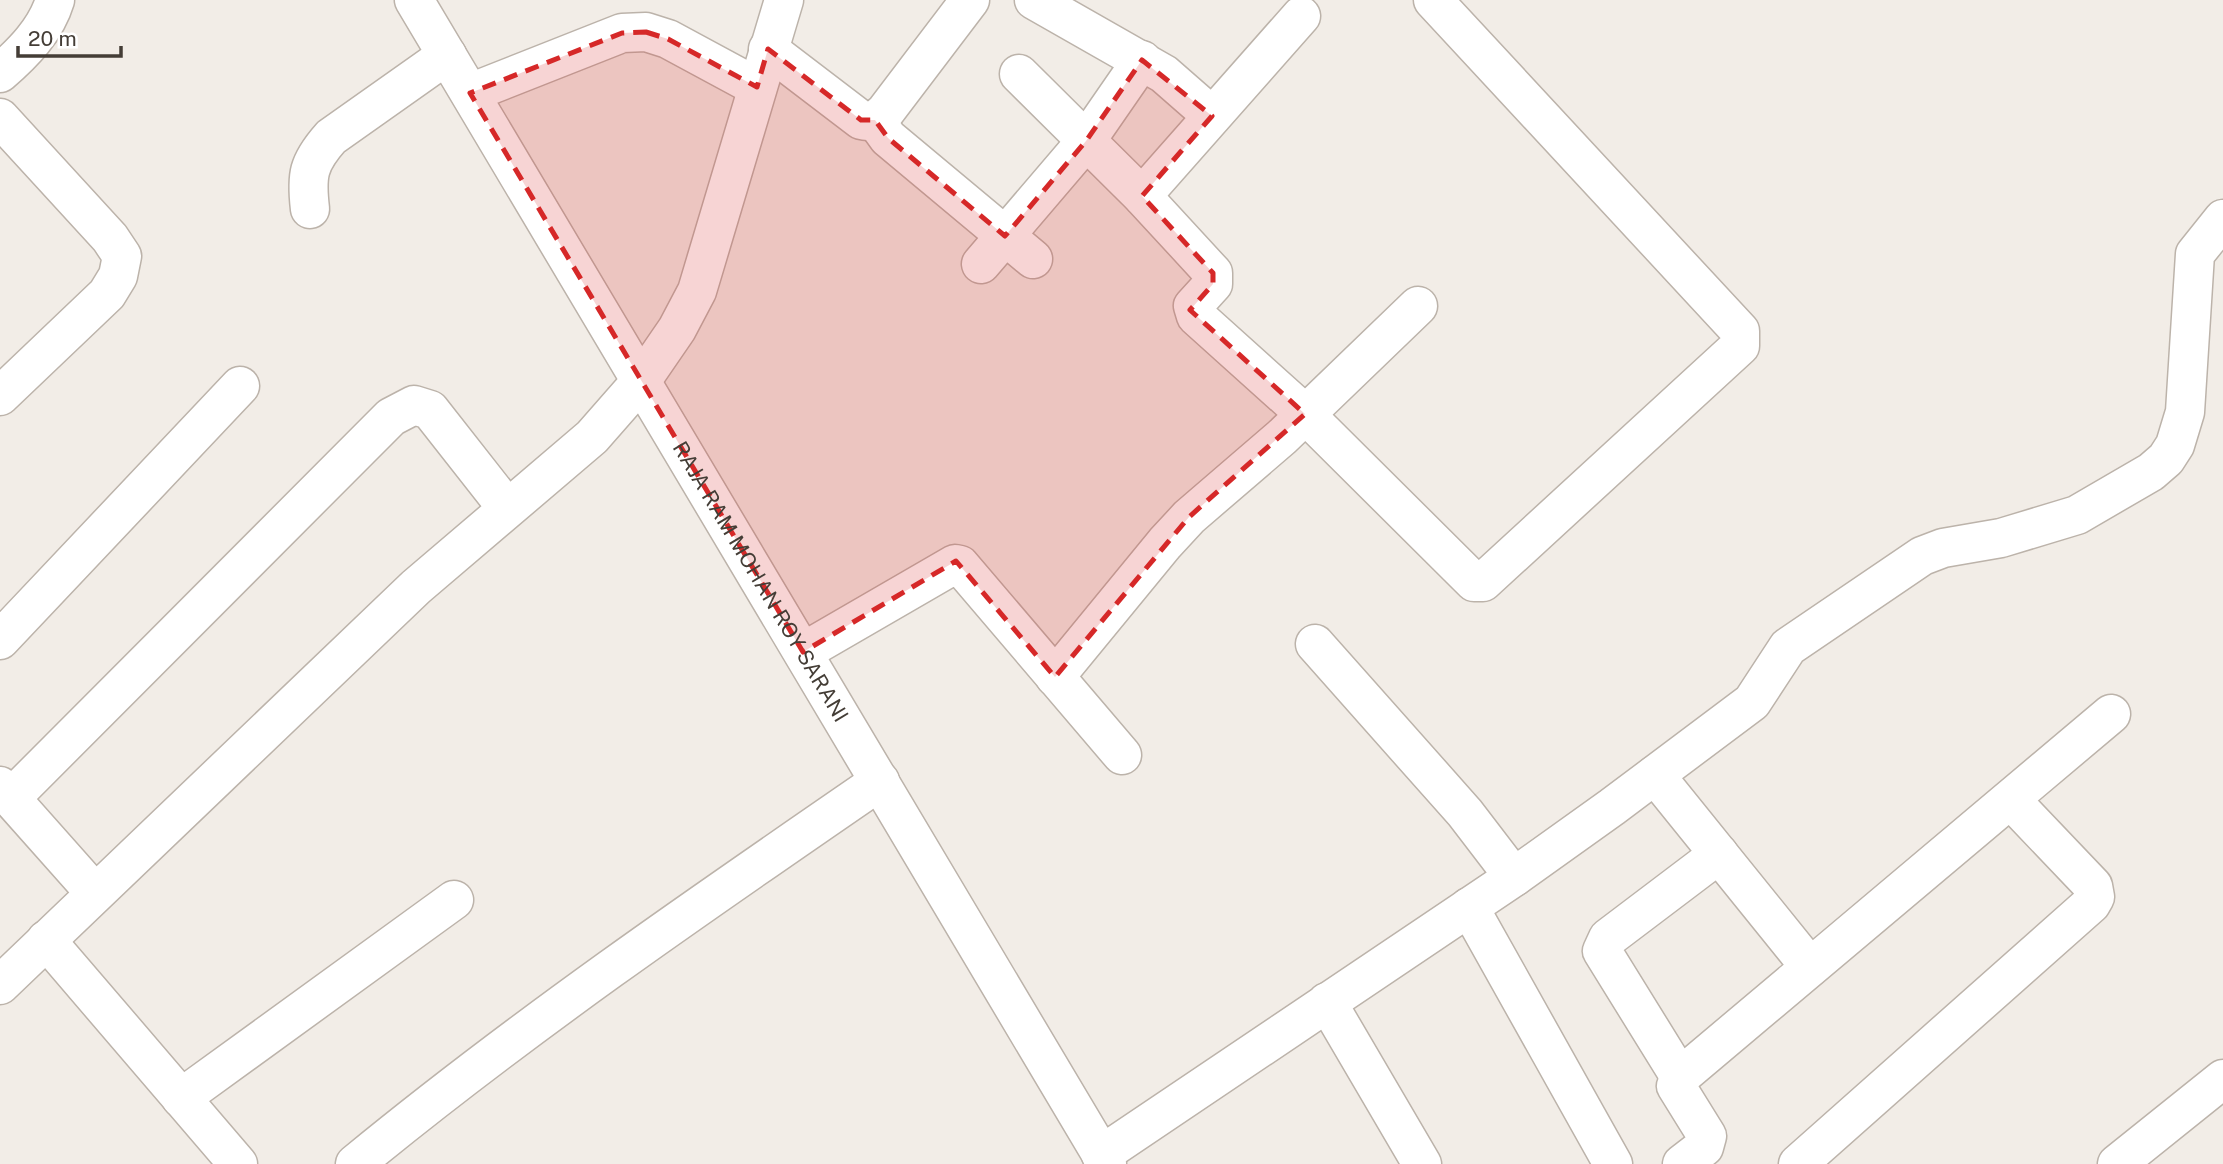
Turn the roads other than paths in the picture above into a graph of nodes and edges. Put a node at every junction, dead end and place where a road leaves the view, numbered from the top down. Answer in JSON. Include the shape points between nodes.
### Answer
{"nodes":[{"id":1,"x":55,"y":0,"type":"edge"},
{"id":2,"x":414,"y":0,"type":"edge"},
{"id":3,"x":784,"y":0,"type":"edge"},
{"id":4,"x":970,"y":0,"type":"edge"},
{"id":5,"x":1433,"y":0,"type":"edge"},
{"id":6,"x":1048,"y":3,"type":"edge"},
{"id":7,"x":1301,"y":16,"type":"dead end"},
{"id":8,"x":768,"y":49,"type":"junction"},
{"id":9,"x":447,"y":55,"type":"junction"},
{"id":10,"x":1142,"y":60,"type":"junction"},
{"id":11,"x":0,"y":73,"type":"edge"},
{"id":12,"x":1019,"y":74,"type":"dead end"},
{"id":13,"x":757,"y":87,"type":"junction"},
{"id":14,"x":470,"y":93,"type":"junction"},
{"id":15,"x":1212,"y":116,"type":"junction"},
{"id":16,"x":0,"y":118,"type":"edge"},
{"id":17,"x":875,"y":120,"type":"junction"},
{"id":18,"x":1086,"y":141,"type":"junction"},
{"id":19,"x":1142,"y":196,"type":"junction"},
{"id":20,"x":310,"y":209,"type":"dead end"},
{"id":21,"x":2223,"y":219,"type":"edge"},
{"id":22,"x":1019,"y":248,"type":"junction"},
{"id":23,"x":981,"y":264,"type":"dead end"},
{"id":24,"x":1418,"y":306,"type":"dead end"},
{"id":25,"x":642,"y":380,"type":"junction"},
{"id":26,"x":240,"y":386,"type":"dead end"},
{"id":27,"x":0,"y":396,"type":"edge"},
{"id":28,"x":1305,"y":414,"type":"junction"},
{"id":29,"x":507,"y":508,"type":"junction"},
{"id":30,"x":0,"y":640,"type":"edge"},
{"id":31,"x":1315,"y":644,"type":"dead end"},
{"id":32,"x":803,"y":652,"type":"junction"},
{"id":33,"x":1055,"y":677,"type":"junction"},
{"id":34,"x":2111,"y":714,"type":"dead end"},
{"id":35,"x":1122,"y":755,"type":"dead end"},
{"id":36,"x":1655,"y":775,"type":"junction"},
{"id":37,"x":880,"y":781,"type":"junction"},
{"id":38,"x":6,"y":792,"type":"edge"},
{"id":39,"x":2011,"y":800,"type":"junction"},
{"id":40,"x":1719,"y":854,"type":"junction"},
{"id":41,"x":1514,"y":877,"type":"junction"},
{"id":42,"x":95,"y":893,"type":"junction"},
{"id":43,"x":454,"y":900,"type":"dead end"},
{"id":44,"x":1469,"y":907,"type":"junction"},
{"id":45,"x":47,"y":940,"type":"junction"},
{"id":46,"x":1810,"y":967,"type":"junction"},
{"id":47,"x":0,"y":985,"type":"edge"},
{"id":48,"x":1327,"y":1002,"type":"junction"},
{"id":49,"x":1680,"y":1077,"type":"junction"},
{"id":50,"x":2223,"y":1079,"type":"edge"},
{"id":51,"x":181,"y":1098,"type":"junction"},
{"id":52,"x":1104,"y":1160,"type":"edge"},
{"id":53,"x":1684,"y":1163,"type":"edge"},
{"id":54,"x":238,"y":1164,"type":"edge"},
{"id":55,"x":355,"y":1164,"type":"edge"},
{"id":56,"x":1422,"y":1164,"type":"edge"},
{"id":57,"x":1613,"y":1164,"type":"edge"},
{"id":58,"x":1798,"y":1164,"type":"edge"},
{"id":59,"x":2118,"y":1164,"type":"edge"}],
"edges":[{"from":1,"to":11,"type":"street","via":[[37,36]]},
{"from":2,"to":9,"type":"street","name":"RAJA RAM MOHAN ROY SARANI"},
{"from":3,"to":8,"type":"street"},
{"from":4,"to":17,"type":"street"},
{"from":5,"to":28,"type":"street","via":[[1740,331],[1740,346],[1478,583]]},
{"from":6,"to":10,"type":"street"},
{"from":7,"to":15,"type":"street"},
{"from":8,"to":13,"type":"street"},
{"from":8,"to":17,"type":"street","via":[[861,120]]},
{"from":9,"to":14,"type":"street","name":"RAJA RAM MOHAN ROY SARANI"},
{"from":9,"to":20,"type":"street","via":[[331,137],[316,153],[309,170]]},
{"from":10,"to":15,"type":"street"},
{"from":10,"to":18,"type":"street"},
{"from":12,"to":18,"type":"street"},
{"from":13,"to":14,"type":"street","via":[[646,32],[622,33]]},
{"from":13,"to":25,"type":"street","via":[[697,290]]},
{"from":14,"to":25,"type":"street","name":"RAJA RAM MOHAN ROY SARANI"},
{"from":15,"to":19,"type":"street"},
{"from":16,"to":27,"type":"street","via":[[122,256],[118,276],[107,294]]},
{"from":17,"to":22,"type":"street","via":[[888,138]]},
{"from":18,"to":19,"type":"street"},
{"from":18,"to":22,"type":"street"},
{"from":19,"to":28,"type":"street","via":[[1213,273],[1213,284],[1193,306],[1196,316]]},
{"from":21,"to":36,"type":"street","via":[[2194,254],[2185,412],[2166,459],[2077,515],[1923,556],[1788,647],[1752,702]]},
{"from":22,"to":23,"type":"street"},
{"from":24,"to":28,"type":"street"},
{"from":25,"to":29,"type":"street","via":[[592,437]]},
{"from":25,"to":32,"type":"street","name":"RAJA RAM MOHAN ROY SARANI"},
{"from":26,"to":30,"type":"street"},
{"from":28,"to":33,"type":"street","via":[[1181,526]]},
{"from":29,"to":38,"type":"street","via":[[430,410],[414,405],[391,417]]},
{"from":29,"to":42,"type":"street","via":[[349,649]]},
{"from":31,"to":41,"type":"street","via":[[1465,813]]},
{"from":32,"to":33,"type":"street","via":[[955,564]]},
{"from":32,"to":37,"type":"street","name":"RAJA RAM MOHAN ROY SARANI"},
{"from":33,"to":35,"type":"street"},
{"from":34,"to":39,"type":"street"},
{"from":36,"to":40,"type":"street"},
{"from":36,"to":41,"type":"street"},
{"from":37,"to":52,"type":"street","name":"RAJA RAM MOHAN ROY SARANI"},
{"from":37,"to":55,"type":"street","via":[[631,952],[441,1093]]},
{"from":38,"to":42,"type":"street"},
{"from":39,"to":46,"type":"street"},
{"from":39,"to":58,"type":"street","via":[[2093,886],[2091,904]]},
{"from":40,"to":46,"type":"street"},
{"from":40,"to":49,"type":"street","via":[[1623,925],[1608,938],[1602,951]]},
{"from":41,"to":44,"type":"street"},
{"from":42,"to":45,"type":"street"},
{"from":43,"to":51,"type":"street"},
{"from":44,"to":48,"type":"street"},
{"from":44,"to":57,"type":"street"},
{"from":45,"to":47,"type":"street"},
{"from":45,"to":51,"type":"street"},
{"from":46,"to":49,"type":"street"},
{"from":48,"to":52,"type":"street"},
{"from":48,"to":56,"type":"street"},
{"from":49,"to":53,"type":"street","via":[[1676,1086],[1707,1136],[1704,1147]]},
{"from":50,"to":59,"type":"street"},
{"from":51,"to":54,"type":"street"}]}
